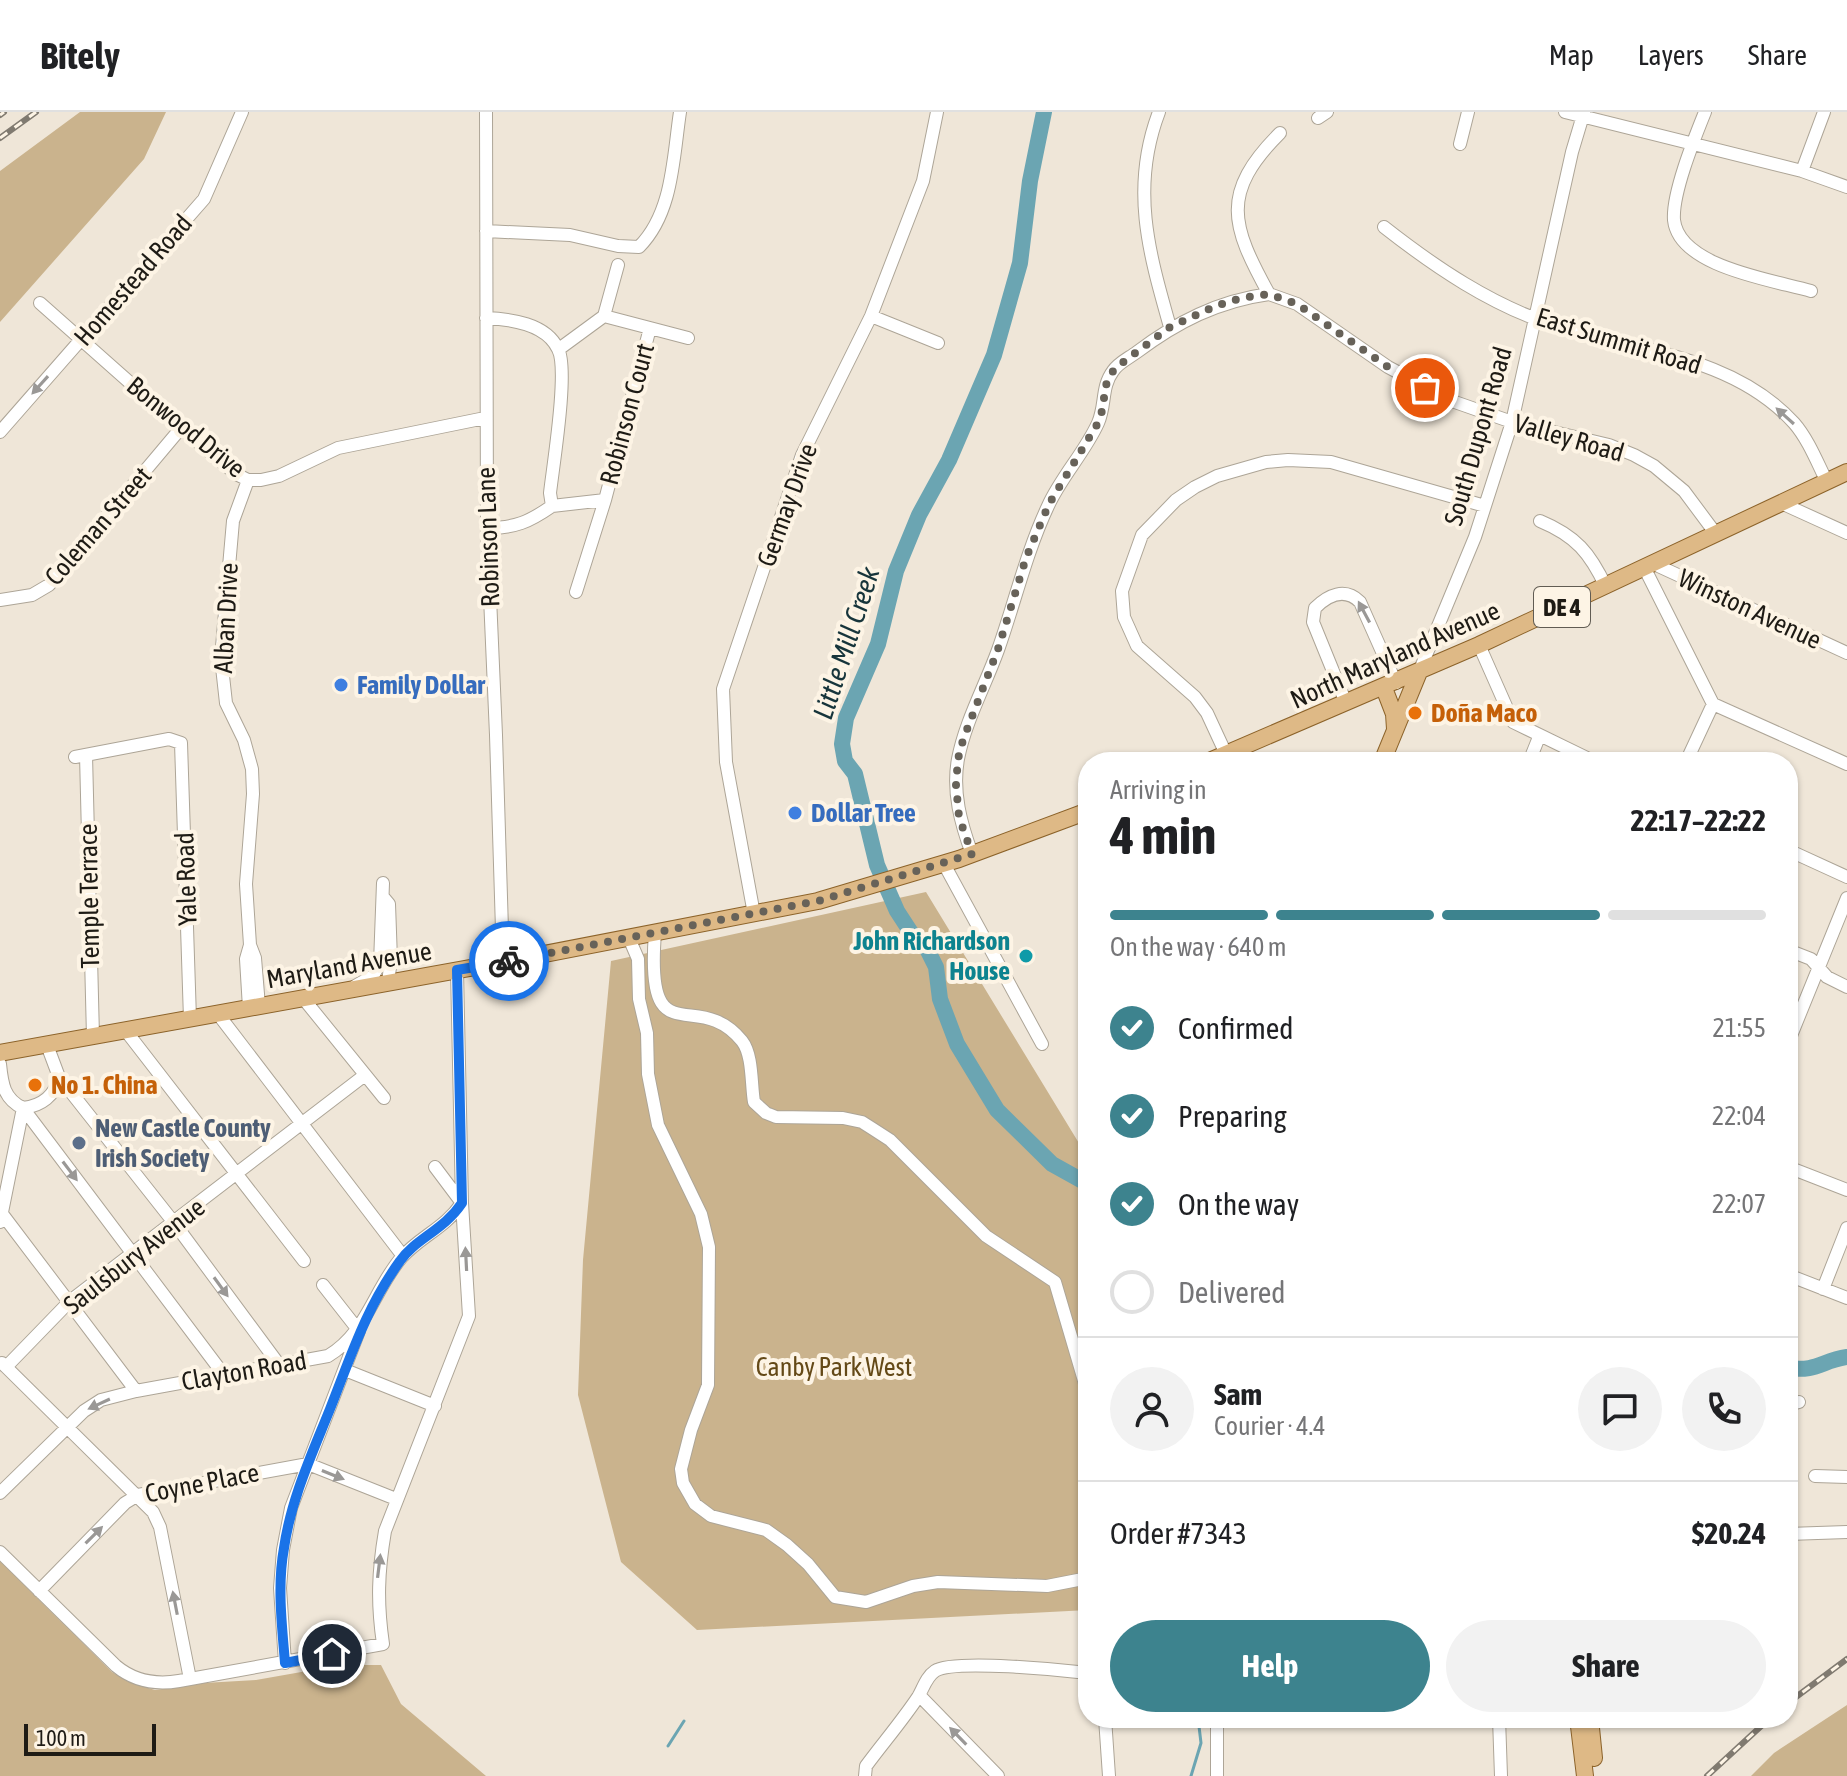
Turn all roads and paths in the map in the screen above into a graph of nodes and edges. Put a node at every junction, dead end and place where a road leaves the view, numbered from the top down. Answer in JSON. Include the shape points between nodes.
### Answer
{"nodes":[{"id":1,"x":242,"y":112,"type":"edge"},
{"id":2,"x":486,"y":112,"type":"edge"},
{"id":3,"x":680,"y":112,"type":"edge"},
{"id":4,"x":937,"y":112,"type":"edge"},
{"id":5,"x":1159,"y":112,"type":"edge"},
{"id":6,"x":1468,"y":112,"type":"edge"},
{"id":7,"x":1565,"y":112,"type":"edge"},
{"id":8,"x":1705,"y":112,"type":"edge"},
{"id":9,"x":1824,"y":112,"type":"edge"},
{"id":10,"x":1583,"y":114,"type":"edge"},
{"id":11,"x":1280,"y":133,"type":"dead end"},
{"id":12,"x":1460,"y":144,"type":"dead end"},
{"id":13,"x":1692,"y":145,"type":"junction"},
{"id":14,"x":1802,"y":171,"type":"junction"},
{"id":15,"x":1847,"y":187,"type":"edge"},
{"id":16,"x":1384,"y":227,"type":"dead end"},
{"id":17,"x":486,"y":231,"type":"junction"},
{"id":18,"x":618,"y":265,"type":"dead end"},
{"id":19,"x":1811,"y":291,"type":"dead end"},
{"id":20,"x":1269,"y":294,"type":"junction"},
{"id":21,"x":40,"y":303,"type":"dead end"},
{"id":22,"x":604,"y":316,"type":"junction"},
{"id":23,"x":871,"y":316,"type":"junction"},
{"id":24,"x":486,"y":318,"type":"junction"},
{"id":25,"x":1536,"y":318,"type":"junction"},
{"id":26,"x":1170,"y":327,"type":"junction"},
{"id":27,"x":650,"y":328,"type":"junction"},
{"id":28,"x":688,"y":338,"type":"dead end"},
{"id":29,"x":81,"y":339,"type":"junction"},
{"id":30,"x":938,"y":343,"type":"dead end"},
{"id":31,"x":559,"y":349,"type":"junction"},
{"id":32,"x":485,"y":418,"type":"junction"},
{"id":33,"x":1512,"y":422,"type":"junction"},
{"id":34,"x":181,"y":428,"type":"junction"},
{"id":35,"x":0,"y":432,"type":"edge"},
{"id":36,"x":1847,"y":472,"type":"edge"},
{"id":37,"x":248,"y":480,"type":"junction"},
{"id":38,"x":1827,"y":482,"type":"junction"},
{"id":39,"x":605,"y":500,"type":"junction"},
{"id":40,"x":1781,"y":503,"type":"junction"},
{"id":41,"x":552,"y":506,"type":"junction"},
{"id":42,"x":1485,"y":506,"type":"junction"},
{"id":43,"x":1540,"y":521,"type":"dead end"},
{"id":44,"x":487,"y":528,"type":"junction"},
{"id":45,"x":1847,"y":533,"type":"edge"},
{"id":46,"x":1716,"y":534,"type":"junction"},
{"id":47,"x":1649,"y":567,"type":"junction"},
{"id":48,"x":1606,"y":587,"type":"junction"},
{"id":49,"x":576,"y":592,"type":"dead end"},
{"id":50,"x":0,"y":600,"type":"edge"},
{"id":51,"x":1479,"y":645,"type":"junction"},
{"id":52,"x":1847,"y":653,"type":"edge"},
{"id":53,"x":1419,"y":672,"type":"junction"},
{"id":54,"x":1390,"y":685,"type":"junction"},
{"id":55,"x":1346,"y":703,"type":"junction"},
{"id":56,"x":1713,"y":704,"type":"junction"},
{"id":57,"x":1395,"y":731,"type":"junction"},
{"id":58,"x":1539,"y":737,"type":"junction"},
{"id":59,"x":178,"y":740,"type":"joint"},
{"id":60,"x":1225,"y":752,"type":"edge"},
{"id":61,"x":1231,"y":752,"type":"edge"},
{"id":62,"x":1386,"y":752,"type":"edge"},
{"id":63,"x":1533,"y":752,"type":"edge"},
{"id":64,"x":1573,"y":752,"type":"edge"},
{"id":65,"x":1691,"y":752,"type":"edge"},
{"id":66,"x":1847,"y":764,"type":"edge"},
{"id":67,"x":1078,"y":815,"type":"edge"},
{"id":68,"x":972,"y":854,"type":"junction"},
{"id":69,"x":1798,"y":855,"type":"edge"},
{"id":70,"x":944,"y":864,"type":"junction"},
{"id":71,"x":1847,"y":877,"type":"edge"},
{"id":72,"x":383,"y":883,"type":"dead end"},
{"id":73,"x":384,"y":898,"type":"junction"},
{"id":74,"x":1847,"y":898,"type":"edge"},
{"id":75,"x":754,"y":914,"type":"junction"},
{"id":76,"x":655,"y":933,"type":"junction"},
{"id":77,"x":629,"y":938,"type":"junction"},
{"id":78,"x":1798,"y":954,"type":"edge"},
{"id":79,"x":503,"y":962,"type":"junction"},
{"id":80,"x":1818,"y":967,"type":"junction"},
{"id":81,"x":457,"y":970,"type":"junction"},
{"id":82,"x":388,"y":982,"type":"junction"},
{"id":83,"x":1847,"y":987,"type":"edge"},
{"id":84,"x":345,"y":991,"type":"junction"},
{"id":85,"x":303,"y":998,"type":"junction"},
{"id":86,"x":254,"y":1007,"type":"junction"},
{"id":87,"x":218,"y":1014,"type":"junction"},
{"id":88,"x":1798,"y":1018,"type":"edge"},
{"id":89,"x":190,"y":1019,"type":"junction"},
{"id":90,"x":126,"y":1031,"type":"junction"},
{"id":91,"x":93,"y":1037,"type":"junction"},
{"id":92,"x":1042,"y":1044,"type":"dead end"},
{"id":93,"x":47,"y":1045,"type":"junction"},
{"id":94,"x":0,"y":1053,"type":"edge"},
{"id":95,"x":0,"y":1064,"type":"edge"},
{"id":96,"x":365,"y":1075,"type":"junction"},
{"id":97,"x":59,"y":1077,"type":"junction"},
{"id":98,"x":384,"y":1098,"type":"dead end"},
{"id":99,"x":23,"y":1108,"type":"junction"},
{"id":100,"x":302,"y":1126,"type":"junction"},
{"id":101,"x":435,"y":1167,"type":"dead end"},
{"id":102,"x":1798,"y":1171,"type":"edge"},
{"id":103,"x":239,"y":1175,"type":"junction"},
{"id":104,"x":1847,"y":1190,"type":"edge"},
{"id":105,"x":462,"y":1203,"type":"junction"},
{"id":106,"x":1,"y":1218,"type":"edge"},
{"id":107,"x":175,"y":1224,"type":"junction"},
{"id":108,"x":1847,"y":1228,"type":"edge"},
{"id":109,"x":133,"y":1255,"type":"junction"},
{"id":110,"x":403,"y":1256,"type":"junction"},
{"id":111,"x":304,"y":1261,"type":"dead end"},
{"id":112,"x":1798,"y":1279,"type":"edge"},
{"id":113,"x":323,"y":1285,"type":"dead end"},
{"id":114,"x":1823,"y":1289,"type":"junction"},
{"id":115,"x":1847,"y":1298,"type":"edge"},
{"id":116,"x":70,"y":1301,"type":"junction"},
{"id":117,"x":359,"y":1331,"type":"junction"},
{"id":118,"x":1078,"y":1360,"type":"edge"},
{"id":119,"x":3,"y":1364,"type":"edge"},
{"id":120,"x":280,"y":1366,"type":"junction"},
{"id":121,"x":345,"y":1370,"type":"junction"},
{"id":122,"x":224,"y":1375,"type":"junction"},
{"id":123,"x":136,"y":1391,"type":"junction"},
{"id":124,"x":435,"y":1406,"type":"junction"},
{"id":125,"x":67,"y":1427,"type":"junction"},
{"id":126,"x":308,"y":1464,"type":"junction"},
{"id":127,"x":1815,"y":1476,"type":"dead end"},
{"id":128,"x":1847,"y":1477,"type":"edge"},
{"id":129,"x":0,"y":1493,"type":"edge"},
{"id":130,"x":138,"y":1495,"type":"junction"},
{"id":131,"x":396,"y":1499,"type":"junction"},
{"id":132,"x":1847,"y":1532,"type":"edge"},
{"id":133,"x":1798,"y":1534,"type":"edge"},
{"id":134,"x":0,"y":1552,"type":"edge"},
{"id":135,"x":1078,"y":1581,"type":"edge"},
{"id":136,"x":39,"y":1591,"type":"junction"},
{"id":137,"x":285,"y":1663,"type":"junction"},
{"id":138,"x":1078,"y":1672,"type":"edge"},
{"id":139,"x":190,"y":1679,"type":"junction"},
{"id":140,"x":919,"y":1695,"type":"junction"},
{"id":141,"x":1106,"y":1728,"type":"edge"},
{"id":142,"x":1217,"y":1728,"type":"edge"},
{"id":143,"x":1499,"y":1728,"type":"edge"},
{"id":144,"x":1579,"y":1728,"type":"edge"},
{"id":145,"x":1591,"y":1728,"type":"edge"},
{"id":146,"x":865,"y":1776,"type":"edge"},
{"id":147,"x":998,"y":1776,"type":"edge"},
{"id":148,"x":1109,"y":1776,"type":"edge"},
{"id":149,"x":1217,"y":1776,"type":"edge"},
{"id":150,"x":1501,"y":1776,"type":"edge"},
{"id":151,"x":1585,"y":1776,"type":"edge"},
{"id":152,"x":1596,"y":1776,"type":"edge"}],
"edges":[{"from":1,"to":29,"type":"street","name":"Homestead Road","via":[[204,199]]},
{"from":2,"to":17,"type":"street","name":"Robinson Lane"},
{"from":3,"to":17,"type":"street","via":[[662,213],[639,247],[570,235]]},
{"from":4,"to":23,"type":"street","name":"Germay Drive","via":[[923,181]]},
{"from":5,"to":26,"type":"street","via":[[1144,178],[1144,218]]},
{"from":6,"to":12,"type":"street"},
{"from":7,"to":10,"type":"street"},
{"from":8,"to":13,"type":"street"},
{"from":9,"to":14,"type":"street"},
{"from":10,"to":13,"type":"street"},
{"from":10,"to":25,"type":"street","name":"South Dupont Road"},
{"from":11,"to":20,"type":"street","via":[[1242,181],[1238,205],[1238,230]]},
{"from":13,"to":14,"type":"street"},
{"from":13,"to":19,"type":"street","via":[[1674,219],[1686,246],[1717,264]]},
{"from":14,"to":15,"type":"street"},
{"from":16,"to":25,"type":"street","name":"East Summit Road","via":[[1438,268]]},
{"from":17,"to":24,"type":"street","name":"Robinson Lane"},
{"from":18,"to":22,"type":"street","name":"Robinson Court"},
{"from":20,"to":26,"type":"street","via":[[1216,306]]},
{"from":20,"to":33,"type":"street","name":"Valley Road","via":[[1297,304],[1425,388]]},
{"from":21,"to":29,"type":"street","name":"Bonwood Drive"},
{"from":22,"to":27,"type":"street","name":"Robinson Court"},
{"from":22,"to":31,"type":"street","name":"Robinson Court"},
{"from":23,"to":30,"type":"street"},
{"from":23,"to":75,"type":"street","name":"Germay Drive","via":[[802,455],[723,689],[726,762]]},
{"from":24,"to":31,"type":"street","via":[[525,323]]},
{"from":24,"to":32,"type":"street","name":"Robinson Lane"},
{"from":25,"to":33,"type":"street","name":"South Dupont Road"},
{"from":38,"to":25,"type":"street","name":"East Summit Road","one_way":true,"via":[[1793,422],[1743,385],[1683,357]]},
{"from":26,"to":68,"type":"street","via":[[1114,369],[1098,423],[1049,504],[1026,558],[958,759],[959,817]]},
{"from":27,"to":28,"type":"street","name":"Robinson Court"},
{"from":27,"to":39,"type":"street","name":"Robinson Court"},
{"from":29,"to":34,"type":"street","name":"Bonwood Drive"},
{"from":29,"to":35,"type":"street","name":"Homestead Road","one_way":true},
{"from":31,"to":41,"type":"street","via":[[562,383]]},
{"from":32,"to":37,"type":"street","name":"Bonwood Drive","via":[[338,448],[279,476]]},
{"from":32,"to":44,"type":"street","name":"Robinson Lane"},
{"from":33,"to":42,"type":"street","name":"South Dupont Road"},
{"from":33,"to":46,"type":"street","name":"Valley Road","via":[[1609,445],[1644,461],[1684,491]]},
{"from":34,"to":37,"type":"street","name":"Bonwood Drive"},
{"from":34,"to":50,"type":"street","name":"Coleman Street","via":[[49,585],[32,595]]},
{"from":36,"to":38,"type":"main road","number":"DE 4"},
{"from":37,"to":86,"type":"street","name":"Alban Drive","via":[[233,521],[221,658],[226,703],[252,769],[246,884],[255,958]]},
{"from":38,"to":40,"type":"main road","number":"DE 4"},
{"from":39,"to":41,"type":"street","name":"Robinson Court"},
{"from":39,"to":49,"type":"street","name":"Robinson Court"},
{"from":40,"to":45,"type":"street"},
{"from":40,"to":46,"type":"main road","number":"DE 4"},
{"from":41,"to":44,"type":"street","name":"Robinson Court","via":[[530,522]]},
{"from":42,"to":53,"type":"street","name":"South Dupont Road"},
{"from":42,"to":60,"type":"street","via":[[1331,462],[1288,460],[1217,476],[1176,500],[1142,535],[1122,591],[1124,617],[1137,646],[1207,713]]},
{"from":43,"to":48,"type":"street","via":[[1584,548]]},
{"from":44,"to":79,"type":"street","name":"Robinson Lane"},
{"from":46,"to":47,"type":"main road","number":"DE 4"},
{"from":47,"to":48,"type":"main road","name":"North Maryland Avenue","number":"DE 4"},
{"from":47,"to":52,"type":"street","name":"Winston Avenue"},
{"from":47,"to":56,"type":"street"},
{"from":48,"to":51,"type":"main road","name":"North Maryland Avenue","number":"DE 4"},
{"from":51,"to":53,"type":"main road","name":"North Maryland Avenue","number":"DE 4"},
{"from":51,"to":58,"type":"street","via":[[1513,722]]},
{"from":53,"to":54,"type":"main road","name":"North Maryland Avenue","number":"DE 4"},
{"from":53,"to":57,"type":"main road","name":"South Dupont Road"},
{"from":54,"to":55,"type":"main road","name":"North Maryland Avenue","number":"DE 4"},
{"from":54,"to":55,"type":"street","one_way":true,"via":[[1360,602],[1344,593],[1330,596],[1315,608],[1313,622]]},
{"from":54,"to":57,"type":"main road"},
{"from":55,"to":61,"type":"main road","name":"North Maryland Avenue","number":"DE 4"},
{"from":56,"to":65,"type":"street"},
{"from":56,"to":66,"type":"street"},
{"from":57,"to":62,"type":"main road","name":"South Dupont Road"},
{"from":58,"to":63,"type":"street"},
{"from":58,"to":64,"type":"street"},
{"from":59,"to":89,"type":"street","name":"Yale Road"},
{"from":59,"to":91,"type":"street","name":"Temple Terrace","via":[[81,756]]},
{"from":67,"to":68,"type":"main road"},
{"from":68,"to":70,"type":"main road"},
{"from":69,"to":71,"type":"street"},
{"from":70,"to":75,"type":"main road"},
{"from":70,"to":92,"type":"street"},
{"from":72,"to":73,"type":"street"},
{"from":73,"to":82,"type":"street","via":[[389,904]]},
{"from":73,"to":84,"type":"street","via":[[380,963],[373,976]]},
{"from":74,"to":80,"type":"street"},
{"from":75,"to":76,"type":"main road","name":"Maryland Avenue"},
{"from":76,"to":77,"type":"main road","name":"Maryland Avenue"},
{"from":76,"to":118,"type":"street","via":[[653,977],[659,1002],[670,1012],[724,1025],[744,1042],[758,1107],[776,1117],[862,1122],[890,1140],[986,1236],[1055,1282]]},
{"from":77,"to":79,"type":"main road","name":"Maryland Avenue"},
{"from":77,"to":135,"type":"street","via":[[638,959],[658,1125],[701,1214],[709,1247],[708,1385],[681,1469],[695,1504],[711,1516],[766,1530],[808,1564],[835,1597],[866,1602],[938,1582],[1047,1586]]},
{"from":78,"to":80,"type":"street"},
{"from":79,"to":81,"type":"main road","name":"Maryland Avenue"},
{"from":80,"to":83,"type":"street"},
{"from":80,"to":88,"type":"street"},
{"from":81,"to":82,"type":"main road","name":"Maryland Avenue"},
{"from":81,"to":105,"type":"street"},
{"from":82,"to":84,"type":"main road","name":"Maryland Avenue"},
{"from":84,"to":85,"type":"main road","name":"Maryland Avenue"},
{"from":85,"to":86,"type":"main road","name":"Maryland Avenue"},
{"from":85,"to":96,"type":"street"},
{"from":86,"to":87,"type":"main road","name":"Maryland Avenue"},
{"from":87,"to":89,"type":"main road","name":"Maryland Avenue"},
{"from":87,"to":100,"type":"street"},
{"from":89,"to":90,"type":"main road","name":"Maryland Avenue"},
{"from":90,"to":91,"type":"main road","name":"Maryland Avenue"},
{"from":90,"to":103,"type":"street"},
{"from":91,"to":93,"type":"main road","name":"Maryland Avenue"},
{"from":93,"to":94,"type":"main road","name":"Maryland Avenue"},
{"from":93,"to":97,"type":"street"},
{"from":95,"to":99,"type":"street","via":[[4,1091]]},
{"from":96,"to":98,"type":"street"},
{"from":96,"to":100,"type":"street","name":"Saulsbury Avenue"},
{"from":97,"to":99,"type":"street","via":[[45,1101]]},
{"from":97,"to":107,"type":"street"},
{"from":99,"to":106,"type":"street"},
{"from":99,"to":109,"type":"street","one_way":true},
{"from":100,"to":103,"type":"street","name":"Saulsbury Avenue"},
{"from":100,"to":110,"type":"street"},
{"from":101,"to":105,"type":"street"},
{"from":102,"to":104,"type":"street"},
{"from":103,"to":107,"type":"street","name":"Saulsbury Avenue"},
{"from":103,"to":111,"type":"street"},
{"from":105,"to":110,"type":"street","name":"Clayton Road","via":[[448,1222]]},
{"from":124,"to":105,"type":"street","one_way":true,"via":[[469,1316]]},
{"from":106,"to":116,"type":"street"},
{"from":107,"to":109,"type":"street","name":"Saulsbury Avenue"},
{"from":107,"to":120,"type":"street","one_way":true},
{"from":108,"to":114,"type":"street"},
{"from":109,"to":116,"type":"street","name":"Saulsbury Avenue"},
{"from":109,"to":122,"type":"street"},
{"from":110,"to":117,"type":"street","name":"Clayton Road"},
{"from":112,"to":114,"type":"street"},
{"from":113,"to":117,"type":"street"},
{"from":114,"to":115,"type":"street"},
{"from":116,"to":119,"type":"street","name":"Saulsbury Avenue"},
{"from":116,"to":123,"type":"street"},
{"from":117,"to":120,"type":"street","name":"Clayton Road","via":[[328,1356]]},
{"from":117,"to":121,"type":"street"},
{"from":119,"to":125,"type":"street"},
{"from":120,"to":122,"type":"street","name":"Clayton Road"},
{"from":121,"to":124,"type":"street"},
{"from":121,"to":126,"type":"street"},
{"from":122,"to":123,"type":"street","name":"Clayton Road"},
{"from":123,"to":125,"type":"street","name":"Clayton Road","one_way":true,"via":[[93,1404]]},
{"from":124,"to":131,"type":"street"},
{"from":125,"to":129,"type":"street","name":"Clayton Road"},
{"from":125,"to":130,"type":"street"},
{"from":126,"to":130,"type":"street","name":"Coyne Place"},
{"from":126,"to":131,"type":"street","one_way":true},
{"from":126,"to":137,"type":"street","via":[[291,1508],[283,1550]]},
{"from":127,"to":128,"type":"street"},
{"from":136,"to":130,"type":"street","name":"Coyne Place","one_way":true},
{"from":139,"to":130,"type":"street","one_way":true,"via":[[160,1527]]},
{"from":137,"to":131,"type":"street","one_way":true,"via":[[383,1644],[378,1569]]},
{"from":132,"to":133,"type":"street"},
{"from":134,"to":136,"type":"street"},
{"from":136,"to":139,"type":"street","via":[[130,1676],[159,1683]]},
{"from":137,"to":139,"type":"street"},
{"from":138,"to":140,"type":"street","via":[[939,1669]]},
{"from":140,"to":146,"type":"street","via":[[866,1766]]},
{"from":147,"to":140,"type":"street","one_way":true},
{"from":141,"to":148,"type":"street"},
{"from":142,"to":149,"type":"street"},
{"from":143,"to":150,"type":"street"},
{"from":144,"to":151,"type":"main road"},
{"from":145,"to":152,"type":"main road"}]}
